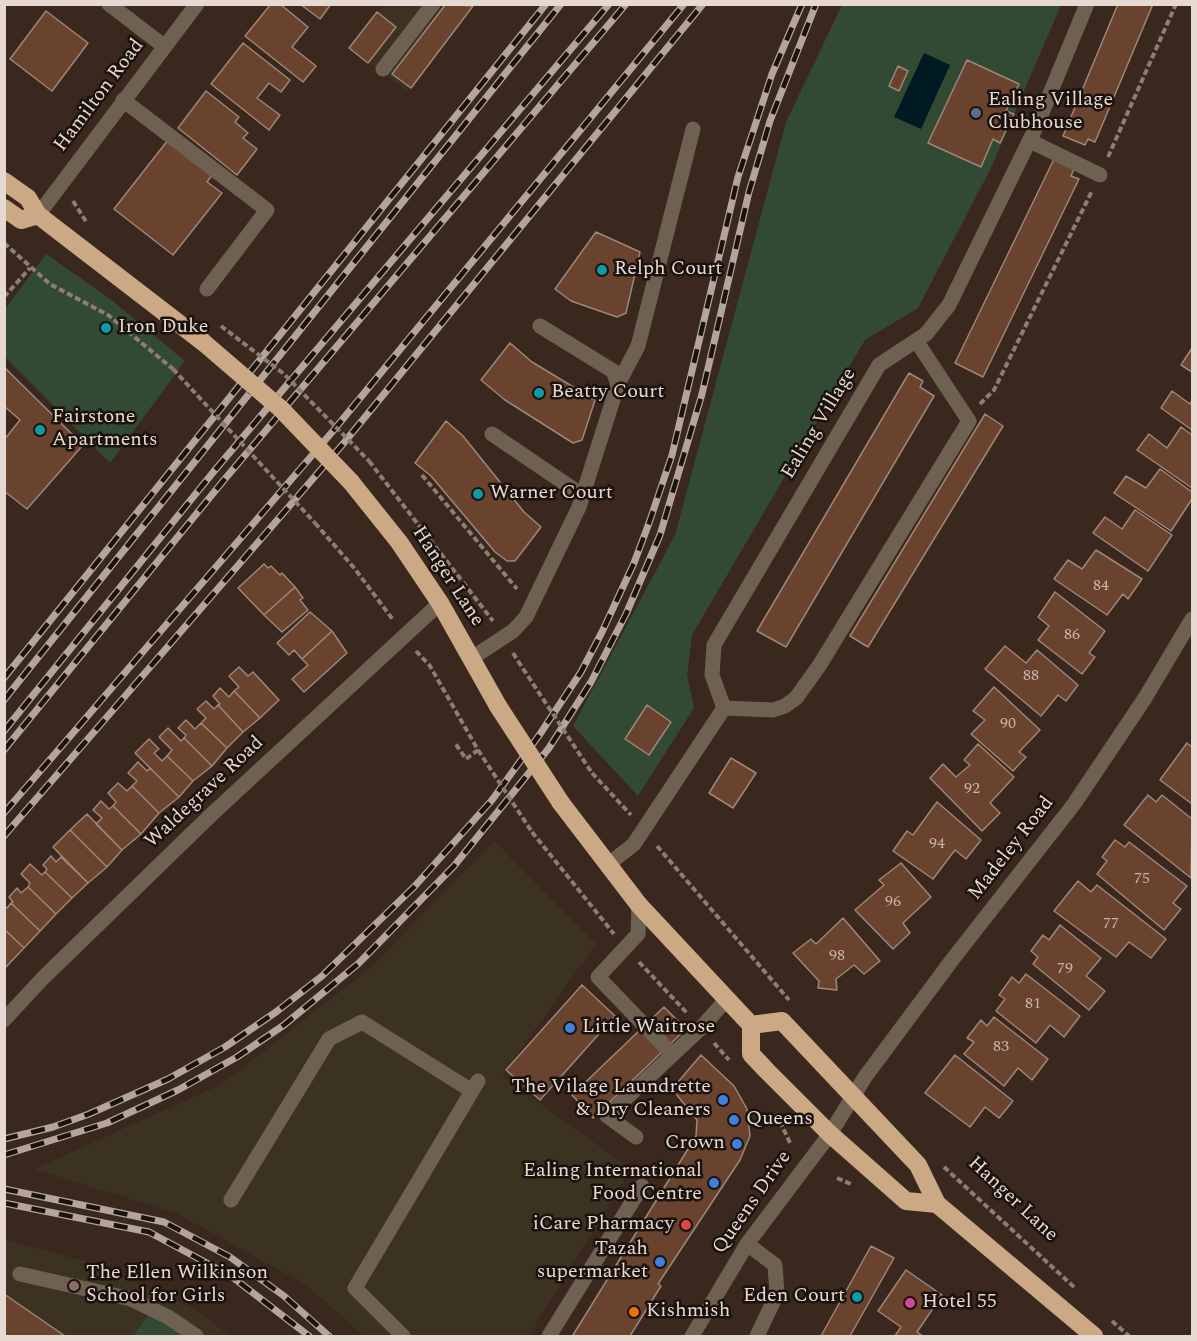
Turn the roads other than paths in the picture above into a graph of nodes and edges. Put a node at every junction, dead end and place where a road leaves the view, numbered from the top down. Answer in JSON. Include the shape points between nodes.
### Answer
{"nodes":[{"id":1,"x":109,"y":4,"type":"edge"},
{"id":2,"x":197,"y":4,"type":"edge"},
{"id":3,"x":433,"y":4,"type":"edge"},
{"id":4,"x":1087,"y":4,"type":"edge"},
{"id":5,"x":165,"y":47,"type":"junction"},
{"id":6,"x":383,"y":69,"type":"dead end"},
{"id":7,"x":123,"y":100,"type":"junction"},
{"id":8,"x":693,"y":129,"type":"dead end"},
{"id":9,"x":1030,"y":141,"type":"junction"},
{"id":10,"x":1100,"y":175,"type":"road end"},
{"id":11,"x":4,"y":181,"type":"edge"},
{"id":12,"x":4,"y":208,"type":"edge"},
{"id":13,"x":38,"y":215,"type":"junction"},
{"id":14,"x":207,"y":289,"type":"dead end"},
{"id":15,"x":540,"y":326,"type":"dead end"},
{"id":16,"x":917,"y":342,"type":"junction"},
{"id":17,"x":616,"y":378,"type":"junction"},
{"id":18,"x":492,"y":434,"type":"dead end"},
{"id":19,"x":582,"y":495,"type":"junction"},
{"id":20,"x":440,"y":603,"type":"junction"},
{"id":21,"x":1192,"y":619,"type":"edge"},
{"id":22,"x":472,"y":658,"type":"junction"},
{"id":23,"x":724,"y":708,"type":"junction"},
{"id":24,"x":609,"y":864,"type":"junction"},
{"id":25,"x":639,"y":904,"type":"junction"},
{"id":26,"x":726,"y":1000,"type":"junction"},
{"id":27,"x":4,"y":1020,"type":"edge"},
{"id":28,"x":751,"y":1025,"type":"junction"},
{"id":29,"x":672,"y":1054,"type":"junction"},
{"id":30,"x":853,"y":1097,"type":"junction"},
{"id":31,"x":830,"y":1134,"type":"junction"},
{"id":32,"x":636,"y":1137,"type":"dead end"},
{"id":33,"x":642,"y":1186,"type":"dead end"},
{"id":34,"x":231,"y":1200,"type":"dead end"},
{"id":35,"x":937,"y":1204,"type":"junction"},
{"id":36,"x":747,"y":1244,"type":"junction"},
{"id":37,"x":20,"y":1275,"type":"dead end"},
{"id":38,"x":196,"y":1336,"type":"edge"},
{"id":39,"x":403,"y":1336,"type":"edge"},
{"id":40,"x":549,"y":1336,"type":"edge"},
{"id":41,"x":692,"y":1336,"type":"edge"},
{"id":42,"x":757,"y":1336,"type":"edge"},
{"id":43,"x":1094,"y":1336,"type":"edge"}],
"edges":[{"from":1,"to":5,"type":"street"},
{"from":2,"to":5,"type":"street","name":"Hamilton Road"},
{"from":3,"to":6,"type":"street"},
{"from":4,"to":9,"type":"street","name":"Ealing Village"},
{"from":5,"to":7,"type":"street","name":"Hamilton Road"},
{"from":7,"to":13,"type":"street","name":"Hamilton Road"},
{"from":7,"to":14,"type":"street","via":[[267,210]]},
{"from":8,"to":17,"type":"street","via":[[638,346]]},
{"from":9,"to":10,"type":"street"},
{"from":9,"to":16,"type":"street","name":"Ealing Village","via":[[949,305]]},
{"from":11,"to":13,"type":"highway","name":"Hanger Lane","via":[[28,198]]},
{"from":12,"to":13,"type":"highway","via":[[21,220]]},
{"from":13,"to":20,"type":"highway","name":"Hanger Lane","bridge":true,"via":[[203,342],[281,409],[351,482],[399,542]]},
{"from":15,"to":17,"type":"street"},
{"from":16,"to":23,"type":"street","name":"Ealing Village","via":[[879,365],[714,645],[712,675]]},
{"from":16,"to":23,"type":"street","via":[[969,421],[796,698],[773,710]]},
{"from":17,"to":19,"type":"street"},
{"from":18,"to":19,"type":"street"},
{"from":19,"to":22,"type":"street","via":[[531,605],[513,631]]},
{"from":20,"to":22,"type":"highway","name":"Hanger Lane"},
{"from":20,"to":27,"type":"street","name":"Waldegrave Road","via":[[212,814]]},
{"from":21,"to":30,"type":"street","name":"Madeley Road","via":[[1074,804],[952,960]]},
{"from":22,"to":24,"type":"highway","name":"Hanger Lane","bridge":true,"via":[[561,803]]},
{"from":23,"to":24,"type":"street","via":[[634,844]]},
{"from":24,"to":25,"type":"highway","name":"Hanger Lane"},
{"from":25,"to":26,"type":"highway","name":"Hanger Lane"},
{"from":25,"to":29,"type":"street","via":[[638,934],[598,977]]},
{"from":26,"to":28,"type":"highway","name":"Hanger Lane"},
{"from":26,"to":29,"type":"street"},
{"from":28,"to":30,"type":"highway","via":[[782,1021]]},
{"from":28,"to":31,"type":"highway","via":[[751,1054]]},
{"from":29,"to":32,"type":"street","via":[[607,1116]]},
{"from":30,"to":31,"type":"street","name":"Queens Drive"},
{"from":30,"to":35,"type":"highway","via":[[918,1165]]},
{"from":31,"to":35,"type":"highway","via":[[906,1201]]},
{"from":31,"to":36,"type":"street","name":"Queens Drive"},
{"from":33,"to":40,"type":"street"},
{"from":34,"to":39,"type":"street","via":[[329,1039],[362,1022],[475,1086],[355,1288]]},
{"from":35,"to":43,"type":"highway"},
{"from":36,"to":41,"type":"street","name":"Queens Drive"},
{"from":36,"to":42,"type":"street","via":[[774,1265],[776,1275],[777,1293]]},
{"from":37,"to":38,"type":"street","via":[[131,1299]]}]}
